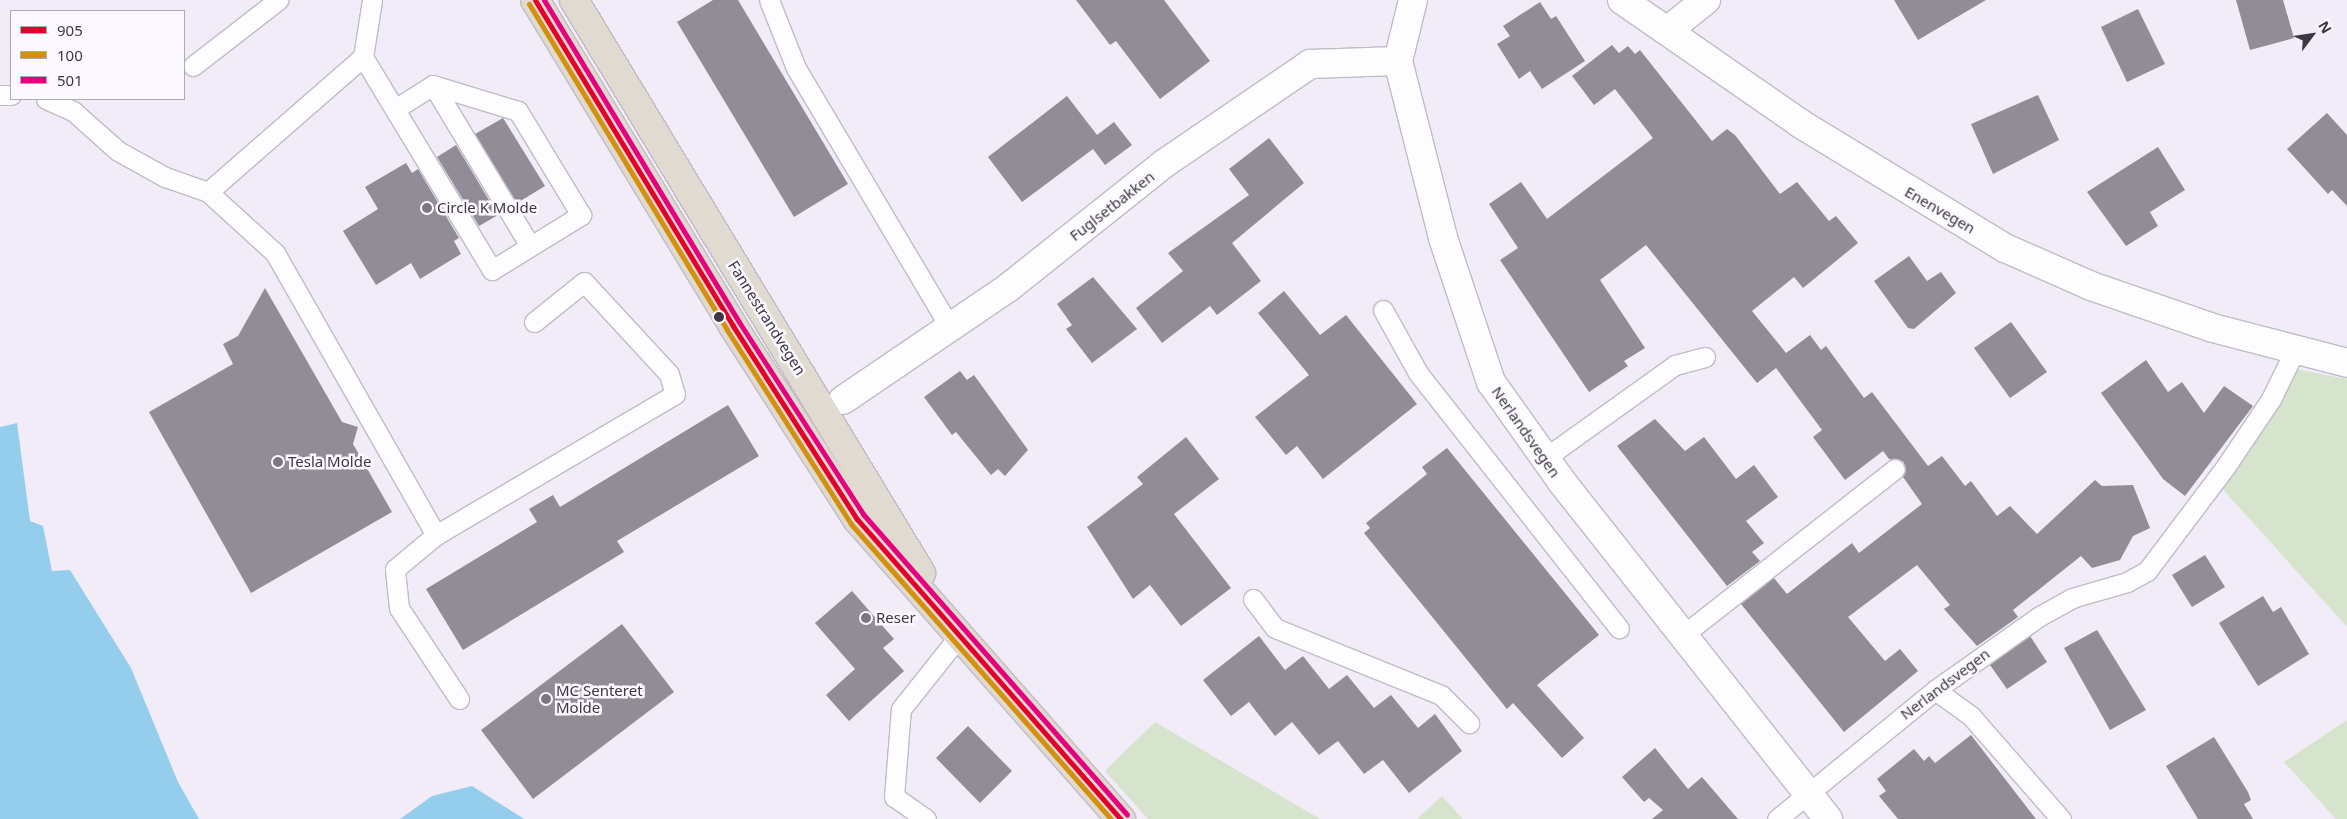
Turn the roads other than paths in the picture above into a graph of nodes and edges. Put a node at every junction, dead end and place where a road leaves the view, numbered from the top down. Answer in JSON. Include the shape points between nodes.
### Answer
{"nodes":[{"id":1,"x":278,"y":0,"type":"edge"},
{"id":2,"x":372,"y":0,"type":"edge"},
{"id":3,"x":535,"y":0,"type":"edge"},
{"id":4,"x":574,"y":0,"type":"edge"},
{"id":5,"x":769,"y":0,"type":"edge"},
{"id":6,"x":1413,"y":0,"type":"edge"},
{"id":7,"x":1622,"y":0,"type":"edge"},
{"id":8,"x":1706,"y":0,"type":"edge"},
{"id":9,"x":1667,"y":31,"type":"junction"},
{"id":10,"x":363,"y":57,"type":"junction"},
{"id":11,"x":1398,"y":61,"type":"junction"},
{"id":12,"x":193,"y":66,"type":"dead end"},
{"id":13,"x":434,"y":85,"type":"junction"},
{"id":14,"x":48,"y":100,"type":"edge"},
{"id":15,"x":395,"y":109,"type":"junction"},
{"id":16,"x":208,"y":192,"type":"junction"},
{"id":17,"x":530,"y":246,"type":"junction"},
{"id":18,"x":1383,"y":310,"type":"dead end"},
{"id":19,"x":534,"y":322,"type":"dead end"},
{"id":20,"x":950,"y":327,"type":"junction"},
{"id":21,"x":2294,"y":352,"type":"junction"},
{"id":22,"x":1705,"y":357,"type":"dead end"},
{"id":23,"x":2347,"y":363,"type":"edge"},
{"id":24,"x":843,"y":400,"type":"dead end"},
{"id":25,"x":1545,"y":458,"type":"junction"},
{"id":26,"x":1895,"y":469,"type":"dead end"},
{"id":27,"x":436,"y":535,"type":"junction"},
{"id":28,"x":1253,"y":599,"type":"dead end"},
{"id":29,"x":1619,"y":628,"type":"dead end"},
{"id":30,"x":1683,"y":635,"type":"junction"},
{"id":31,"x":959,"y":636,"type":"junction"},
{"id":32,"x":1935,"y":690,"type":"junction"},
{"id":33,"x":459,"y":698,"type":"dead end"},
{"id":34,"x":1469,"y":722,"type":"dead end"},
{"id":35,"x":1808,"y":793,"type":"junction"},
{"id":36,"x":926,"y":819,"type":"edge"},
{"id":37,"x":1121,"y":819,"type":"edge"},
{"id":38,"x":1777,"y":819,"type":"edge"},
{"id":39,"x":1828,"y":819,"type":"edge"},
{"id":40,"x":2061,"y":819,"type":"edge"}],
"edges":[{"from":1,"to":12,"type":"lane"},
{"from":2,"to":10,"type":"lane"},
{"from":3,"to":31,"type":"highway","name":"Fannestrandvegen","via":[[733,326],[857,518]]},
{"from":4,"to":31,"type":"highway","name":"Fannestrandvegen"},
{"from":5,"to":20,"type":"lane","via":[[796,68]]},
{"from":6,"to":11,"type":"street","name":"Nerlandsvegen"},
{"from":7,"to":9,"type":"street","name":"Enenvegen"},
{"from":8,"to":9,"type":"street"},
{"from":9,"to":21,"type":"street","name":"Enenvegen","via":[[1801,124],[2005,248],[2091,286]]},
{"from":10,"to":15,"type":"lane"},
{"from":10,"to":16,"type":"lane"},
{"from":11,"to":20,"type":"street","name":"Fuglsetbakken","via":[[1310,64],[1165,163],[1009,287]]},
{"from":11,"to":25,"type":"street","name":"Nerlandsvegen","via":[[1443,238],[1491,382]]},
{"from":13,"to":15,"type":"lane"},
{"from":13,"to":17,"type":"lane"},
{"from":13,"to":17,"type":"lane","via":[[518,111],[581,215]]},
{"from":14,"to":16,"type":"lane","via":[[73,111],[118,151],[165,177]]},
{"from":15,"to":17,"type":"lane","via":[[492,270]]},
{"from":16,"to":27,"type":"lane","via":[[275,253]]},
{"from":18,"to":29,"type":"lane","via":[[1418,373]]},
{"from":19,"to":27,"type":"lane","via":[[584,282],[669,374],[675,394]]},
{"from":20,"to":24,"type":"street","name":"Fuglsetbakken"},
{"from":21,"to":23,"type":"street","name":"Enenvegen"},
{"from":21,"to":32,"type":"lane","name":"Nerlandsvegen","via":[[2271,400],[2169,548],[2137,578],[2093,592],[2038,617]]},
{"from":22,"to":25,"type":"lane","via":[[1675,365]]},
{"from":25,"to":30,"type":"street","name":"Nerlandsvegen"},
{"from":26,"to":30,"type":"lane"},
{"from":27,"to":33,"type":"lane","via":[[396,569],[399,608]]},
{"from":28,"to":34,"type":"lane","via":[[1274,628],[1441,695]]},
{"from":30,"to":35,"type":"street","name":"Nerlandsvegen"},
{"from":31,"to":36,"type":"lane","via":[[901,709],[894,797]]},
{"from":31,"to":37,"type":"highway","name":"Fannestrandvegen"},
{"from":32,"to":35,"type":"lane","name":"Nerlandsvegen"},
{"from":32,"to":40,"type":"lane","via":[[1971,716]]},
{"from":35,"to":38,"type":"lane"},
{"from":35,"to":39,"type":"street","name":"Nerlandsvegen"}]}
